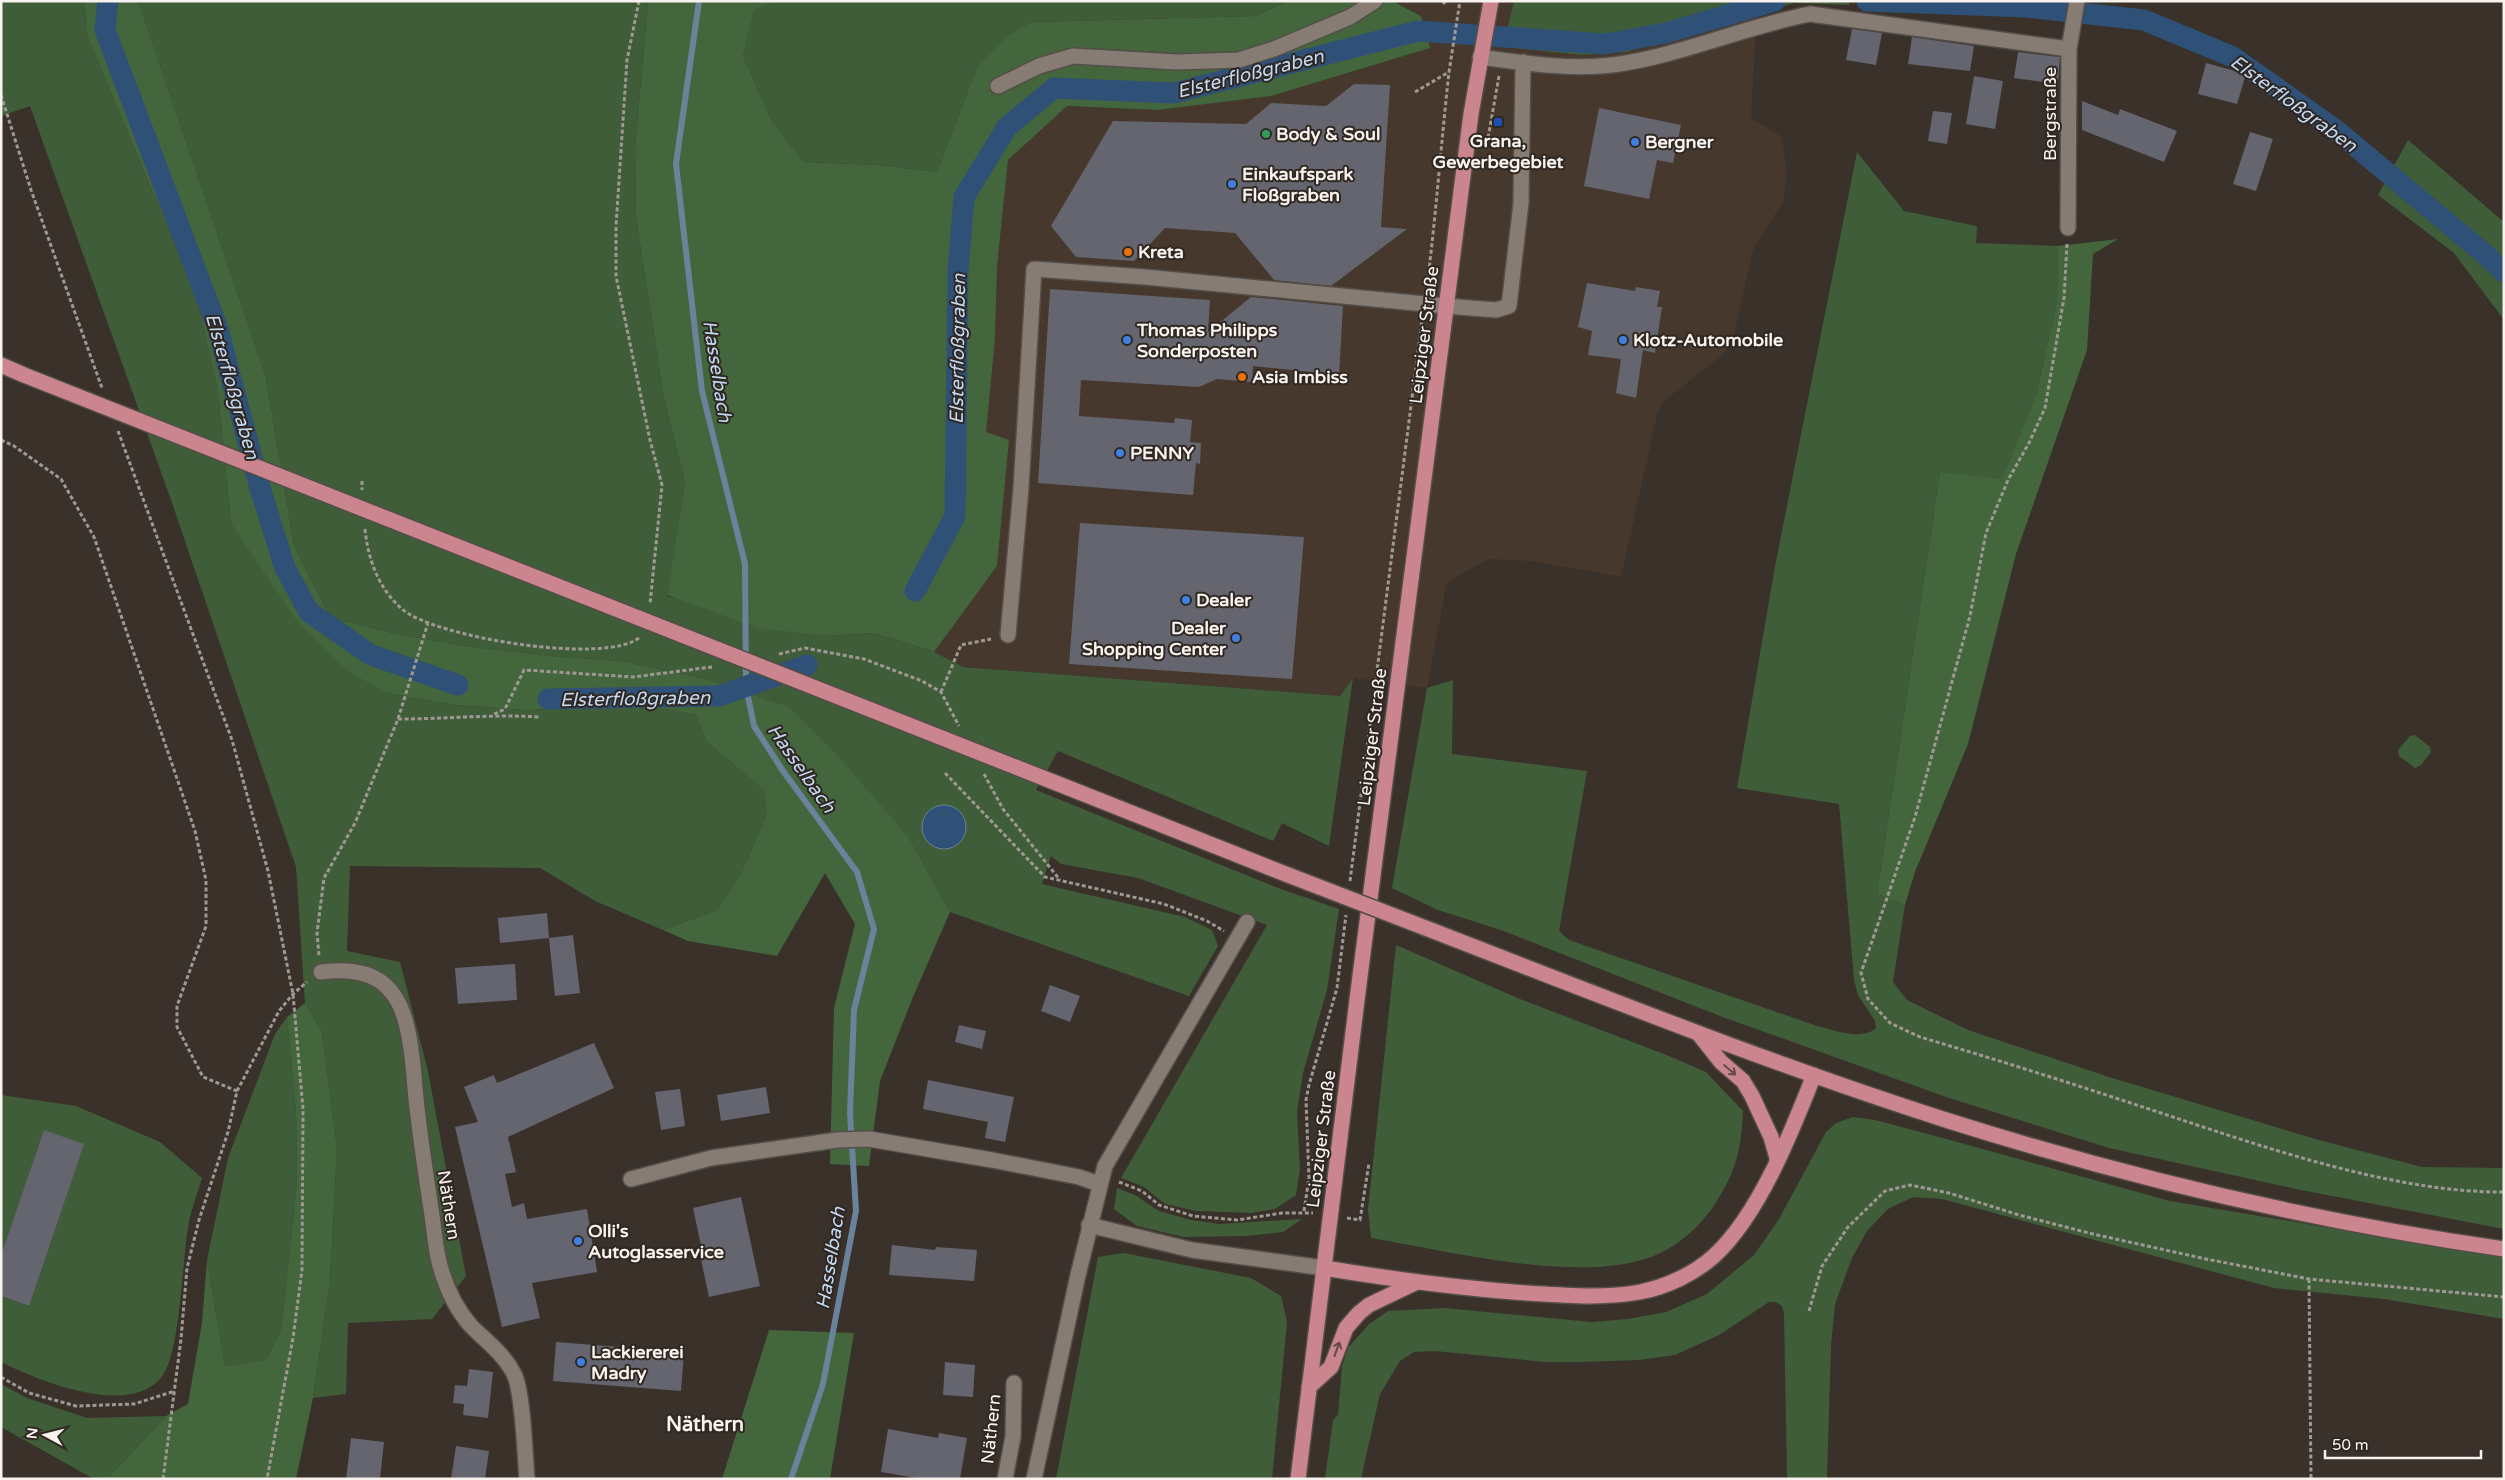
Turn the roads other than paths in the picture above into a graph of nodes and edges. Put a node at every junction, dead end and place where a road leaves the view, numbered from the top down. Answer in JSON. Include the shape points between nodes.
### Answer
{"nodes":[{"id":1,"x":1375,"y":1,"type":"edge"},
{"id":2,"x":1491,"y":1,"type":"edge"},
{"id":3,"x":2077,"y":1,"type":"edge"},
{"id":4,"x":2069,"y":49,"type":"junction"},
{"id":5,"x":1481,"y":52,"type":"junction"},
{"id":6,"x":1523,"y":62,"type":"junction"},
{"id":7,"x":998,"y":86,"type":"dead end"},
{"id":8,"x":2068,"y":228,"type":"road end"},
{"id":9,"x":1446,"y":306,"type":"junction"},
{"id":10,"x":1,"y":365,"type":"edge"},
{"id":11,"x":1008,"y":635,"type":"road end"},
{"id":12,"x":1247,"y":922,"type":"dead end"},
{"id":13,"x":321,"y":972,"type":"road end"},
{"id":14,"x":1698,"y":1033,"type":"junction"},
{"id":15,"x":1814,"y":1075,"type":"junction"},
{"id":16,"x":1777,"y":1158,"type":"junction"},
{"id":17,"x":631,"y":1179,"type":"dead end"},
{"id":18,"x":1101,"y":1180,"type":"junction"},
{"id":19,"x":1090,"y":1225,"type":"junction"},
{"id":20,"x":2504,"y":1249,"type":"edge"},
{"id":21,"x":1324,"y":1268,"type":"junction"},
{"id":22,"x":1414,"y":1283,"type":"junction"},
{"id":23,"x":1014,"y":1383,"type":"dead end"},
{"id":24,"x":1309,"y":1387,"type":"junction"},
{"id":25,"x":527,"y":1479,"type":"edge"},
{"id":26,"x":1005,"y":1479,"type":"edge"},
{"id":27,"x":1034,"y":1479,"type":"edge"},
{"id":28,"x":1298,"y":1479,"type":"edge"}],
"edges":[{"from":1,"to":7,"type":"street","via":[[1350,17],[1239,60],[1177,62],[1073,56],[1039,66]]},
{"from":2,"to":5,"type":"main road","name":"Leipziger Straße"},
{"from":3,"to":4,"type":"street","name":"Bergstraße"},
{"from":4,"to":6,"type":"street","via":[[1810,14],[1778,20],[1677,52],[1612,65],[1575,67]]},
{"from":4,"to":8,"type":"street","name":"Bergstraße"},
{"from":5,"to":6,"type":"street"},
{"from":5,"to":9,"type":"main road","name":"Leipziger Straße"},
{"from":6,"to":9,"type":"street","via":[[1521,203],[1509,306],[1496,310]]},
{"from":9,"to":11,"type":"street","via":[[1034,269],[1021,488]]},
{"from":9,"to":21,"type":"main road","name":"Leipziger Straße"},
{"from":10,"to":14,"type":"main road","bridge":true,"via":[[1283,873]]},
{"from":12,"to":18,"type":"street","via":[[1112,1154]]},
{"from":13,"to":25,"type":"street","name":"Näthern","via":[[362,972],[377,979],[393,994],[403,1016],[439,1260],[447,1286],[470,1324],[502,1356],[515,1375]]},
{"from":14,"to":15,"type":"main road"},
{"from":14,"to":16,"type":"main road","one_way":true,"via":[[1721,1062],[1743,1081],[1771,1137]]},
{"from":15,"to":16,"type":"main road"},
{"from":15,"to":20,"type":"main road","via":[[1949,1121],[2190,1188],[2422,1236]]},
{"from":16,"to":22,"type":"main road","via":[[1755,1203],[1726,1243],[1700,1266],[1657,1287],[1624,1295],[1595,1296]]},
{"from":17,"to":18,"type":"street","via":[[711,1158],[837,1140],[869,1139]]},
{"from":18,"to":19,"type":"street"},
{"from":19,"to":21,"type":"street","via":[[1192,1250]]},
{"from":19,"to":27,"type":"street"},
{"from":21,"to":22,"type":"main road"},
{"from":21,"to":24,"type":"main road","name":"Leipziger Straße"},
{"from":24,"to":22,"type":"main road","one_way":true,"via":[[1331,1367],[1346,1328],[1359,1314]]},
{"from":23,"to":26,"type":"street","name":"Näthern","via":[[1013,1437]]},
{"from":24,"to":28,"type":"main road","name":"Leipziger Straße"}]}
